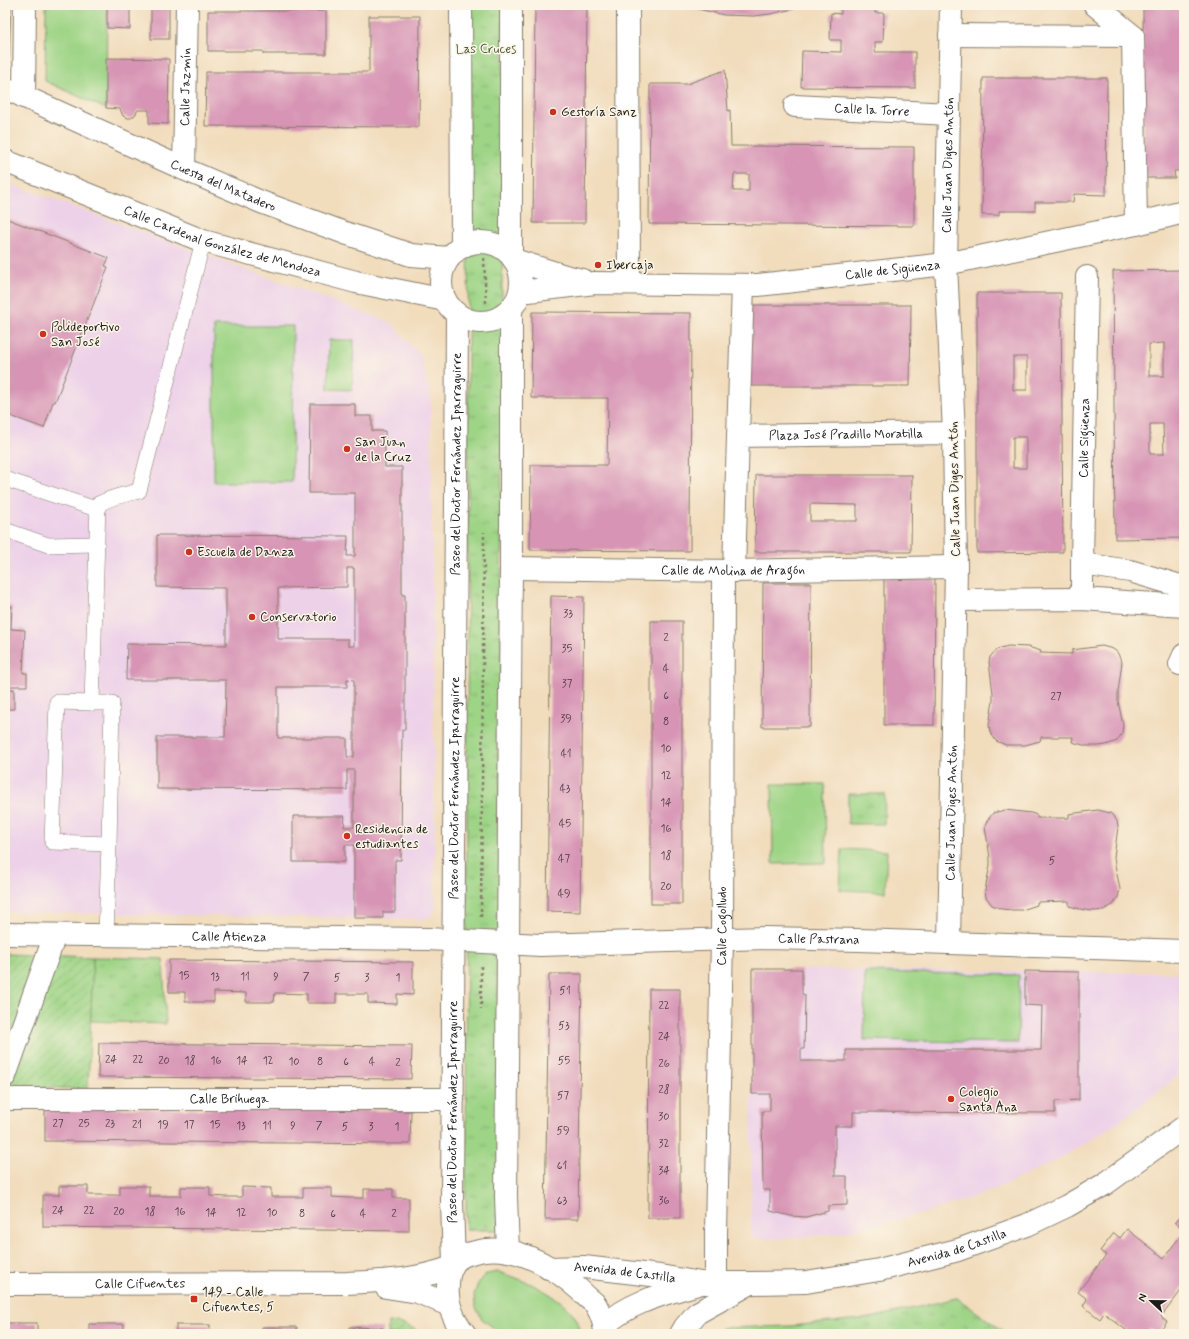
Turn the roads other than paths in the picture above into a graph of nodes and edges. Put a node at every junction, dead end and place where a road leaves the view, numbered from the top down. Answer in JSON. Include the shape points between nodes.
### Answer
{"nodes":[{"id":1,"x":25,"y":5,"type":"edge"},
{"id":2,"x":187,"y":5,"type":"edge"},
{"id":3,"x":461,"y":5,"type":"edge"},
{"id":4,"x":511,"y":5,"type":"edge"},
{"id":5,"x":628,"y":5,"type":"edge"},
{"id":6,"x":951,"y":5,"type":"edge"},
{"id":7,"x":1095,"y":5,"type":"edge"},
{"id":8,"x":950,"y":35,"type":"junction"},
{"id":9,"x":1133,"y":36,"type":"junction"},
{"id":10,"x":14,"y":92,"type":"edge"},
{"id":11,"x":795,"y":106,"type":"dead end"},
{"id":12,"x":949,"y":114,"type":"junction"},
{"id":13,"x":5,"y":161,"type":"edge"},
{"id":14,"x":184,"y":169,"type":"junction"},
{"id":15,"x":1184,"y":212,"type":"edge"},
{"id":16,"x":1136,"y":224,"type":"junction"},
{"id":17,"x":203,"y":241,"type":"junction"},
{"id":18,"x":483,"y":242,"type":"joint"},
{"id":19,"x":456,"y":252,"type":"junction"},
{"id":20,"x":513,"y":257,"type":"junction"},
{"id":21,"x":946,"y":264,"type":"junction"},
{"id":22,"x":1087,"y":277,"type":"dead end"},
{"id":23,"x":595,"y":283,"type":"junction"},
{"id":24,"x":628,"y":283,"type":"junction"},
{"id":25,"x":743,"y":285,"type":"junction"},
{"id":26,"x":515,"y":301,"type":"junction"},
{"id":27,"x":451,"y":307,"type":"junction"},
{"id":28,"x":954,"y":433,"type":"junction"},
{"id":29,"x":738,"y":436,"type":"junction"},
{"id":30,"x":5,"y":479,"type":"edge"},
{"id":31,"x":98,"y":504,"type":"junction"},
{"id":32,"x":5,"y":530,"type":"edge"},
{"id":33,"x":97,"y":544,"type":"junction"},
{"id":34,"x":1082,"y":564,"type":"junction"},
{"id":35,"x":956,"y":567,"type":"junction"},
{"id":36,"x":511,"y":568,"type":"junction"},
{"id":37,"x":728,"y":571,"type":"junction"},
{"id":38,"x":1184,"y":587,"type":"edge"},
{"id":39,"x":1082,"y":599,"type":"junction"},
{"id":40,"x":956,"y":600,"type":"junction"},
{"id":41,"x":1184,"y":606,"type":"edge"},
{"id":42,"x":92,"y":703,"type":"junction"},
{"id":43,"x":109,"y":844,"type":"junction"},
{"id":44,"x":5,"y":934,"type":"edge"},
{"id":45,"x":55,"y":935,"type":"junction"},
{"id":46,"x":106,"y":935,"type":"junction"},
{"id":47,"x":722,"y":939,"type":"junction"},
{"id":48,"x":453,"y":940,"type":"junction"},
{"id":49,"x":949,"y":943,"type":"junction"},
{"id":50,"x":508,"y":944,"type":"junction"},
{"id":51,"x":1184,"y":951,"type":"edge"},
{"id":52,"x":5,"y":1076,"type":"edge"},
{"id":53,"x":5,"y":1099,"type":"edge"},
{"id":54,"x":453,"y":1099,"type":"junction"},
{"id":55,"x":1184,"y":1127,"type":"edge"},
{"id":56,"x":508,"y":1251,"type":"junction"},
{"id":57,"x":453,"y":1265,"type":"junction"},
{"id":58,"x":548,"y":1268,"type":"junction"},
{"id":59,"x":347,"y":1283,"type":"junction"},
{"id":60,"x":709,"y":1283,"type":"junction"},
{"id":61,"x":5,"y":1284,"type":"edge"},
{"id":62,"x":751,"y":1284,"type":"junction"},
{"id":63,"x":449,"y":1305,"type":"junction"},
{"id":64,"x":605,"y":1330,"type":"edge"},
{"id":65,"x":464,"y":1333,"type":"edge"},
{"id":66,"x":681,"y":1334,"type":"edge"}],
"edges":[{"from":1,"to":10,"type":"street"},
{"from":2,"to":14,"type":"street","name":"Calle Jazmín"},
{"from":3,"to":19,"type":"street"},
{"from":4,"to":20,"type":"street"},
{"from":5,"to":24,"type":"street"},
{"from":6,"to":8,"type":"street","name":"Calle Juan Diges Antón"},
{"from":7,"to":9,"type":"street"},
{"from":8,"to":9,"type":"street"},
{"from":8,"to":12,"type":"street","name":"Calle Juan Diges Antón"},
{"from":9,"to":16,"type":"street"},
{"from":10,"to":14,"type":"street","name":"Cuesta del Matadero"},
{"from":11,"to":12,"type":"street","name":"Calle la Torre"},
{"from":12,"to":21,"type":"street","name":"Calle Juan Diges Antón"},
{"from":13,"to":17,"type":"street","name":"Calle Cardenal González de Mendoza"},
{"from":14,"to":19,"type":"street","name":"Cuesta del Matadero","via":[[261,202],[411,255]]},
{"from":15,"to":16,"type":"street","name":"Calle de Sigüenza"},
{"from":16,"to":21,"type":"street","name":"Calle de Sigüenza"},
{"from":17,"to":27,"type":"street","name":"Calle Cardenal González de Mendoza"},
{"from":17,"to":31,"type":"lane","via":[[139,491]]},
{"from":18,"to":19,"type":"street","name":"Cuesta del Matadero","via":[[473,243]]},
{"from":18,"to":20,"type":"street","name":"Calle de Sigüenza","via":[[498,246]]},
{"from":19,"to":27,"type":"street","name":"Paseo del Doctor Fernández Iparraguirre","via":[[444,268],[442,278],[442,290]]},
{"from":20,"to":23,"type":"street","name":"Calle de Sigüenza","via":[[565,276]]},
{"from":20,"to":26,"type":"street","via":[[521,278]]},
{"from":21,"to":25,"type":"street","name":"Calle de Sigüenza"},
{"from":21,"to":28,"type":"street","name":"Calle Juan Diges Antón"},
{"from":22,"to":34,"type":"street","name":"Calle Sigüenza"},
{"from":23,"to":24,"type":"street","name":"Calle de Sigüenza"},
{"from":23,"to":26,"type":"street","name":"Calle de Sigüenza"},
{"from":24,"to":25,"type":"street","name":"Calle de Sigüenza"},
{"from":25,"to":29,"type":"street"},
{"from":26,"to":27,"type":"street","name":"Calle Cardenal González de Mendoza","via":[[500,318],[486,322],[471,321]]},
{"from":26,"to":36,"type":"street"},
{"from":27,"to":48,"type":"street","name":"Paseo del Doctor Fernández Iparraguirre"},
{"from":28,"to":29,"type":"street","name":"Plaza José Pradillo Moratilla"},
{"from":28,"to":35,"type":"street","name":"Calle Juan Diges Antón"},
{"from":29,"to":37,"type":"street"},
{"from":30,"to":31,"type":"lane","via":[[93,508]]},
{"from":31,"to":33,"type":"lane"},
{"from":32,"to":33,"type":"lane","via":[[48,545]]},
{"from":33,"to":42,"type":"lane"},
{"from":34,"to":38,"type":"street","via":[[1130,571]]},
{"from":34,"to":39,"type":"street","name":"Calle Sigüenza"},
{"from":35,"to":37,"type":"street","name":"Calle de Molina de Aragón"},
{"from":35,"to":40,"type":"street","name":"Calle Juan Diges Antón"},
{"from":36,"to":37,"type":"street","name":"Calle de Molina de Aragón"},
{"from":36,"to":50,"type":"street"},
{"from":37,"to":47,"type":"street","name":"Calle Cogolludo"},
{"from":39,"to":40,"type":"street"},
{"from":39,"to":41,"type":"street"},
{"from":40,"to":49,"type":"street","name":"Calle Juan Diges Antón"},
{"from":42,"to":43,"type":"lane","via":[[112,703]]},
{"from":42,"to":43,"type":"lane","via":[[57,702],[52,842]]},
{"from":43,"to":46,"type":"lane"},
{"from":44,"to":45,"type":"street","name":"Calle Atienza"},
{"from":45,"to":46,"type":"street","name":"Calle Atienza"},
{"from":45,"to":52,"type":"street"},
{"from":46,"to":48,"type":"street","name":"Calle Atienza"},
{"from":47,"to":49,"type":"street","name":"Calle Pastrana"},
{"from":47,"to":50,"type":"street","name":"Calle Pastrana"},
{"from":47,"to":60,"type":"street","name":"Calle Cogolludo","via":[[716,1225]]},
{"from":48,"to":50,"type":"street","name":"Calle Pastrana"},
{"from":48,"to":54,"type":"street","name":"Paseo del Doctor Fernández Iparraguirre"},
{"from":49,"to":51,"type":"street","name":"Calle Pastrana"},
{"from":50,"to":56,"type":"street"},
{"from":53,"to":54,"type":"street","name":"Calle Brihuega"},
{"from":54,"to":57,"type":"street","name":"Paseo del Doctor Fernández Iparraguirre"},
{"from":55,"to":62,"type":"street","name":"Avenida de Castilla","via":[[1105,1184],[1068,1206],[1027,1225],[958,1250],[879,1270],[806,1282]]},
{"from":56,"to":57,"type":"street","name":"Calle Cifuentes","via":[[495,1249],[466,1254]]},
{"from":56,"to":58,"type":"street","name":"Calle Cifuentes","via":[[523,1255]]},
{"from":57,"to":59,"type":"street","name":"Calle Cifuentes","via":[[440,1272],[411,1277]]},
{"from":57,"to":63,"type":"street","name":"Paseo del Doctor Fernández Iparraguirre","via":[[448,1278]]},
{"from":58,"to":60,"type":"street","name":"Avenida de Castilla","via":[[584,1267]]},
{"from":58,"to":64,"type":"street","name":"Calle Cifuentes","via":[[576,1286],[595,1305]]},
{"from":59,"to":61,"type":"street","name":"Calle Cifuentes"},
{"from":59,"to":63,"type":"street","name":"Calle Cifuentes","via":[[418,1292]]},
{"from":60,"to":62,"type":"street","name":"Avenida de Castilla"},
{"from":60,"to":64,"type":"street","name":"Avenida de Castilla","via":[[639,1302],[616,1315]]},
{"from":62,"to":66,"type":"street","via":[[697,1313]]},
{"from":63,"to":65,"type":"street"}]}
